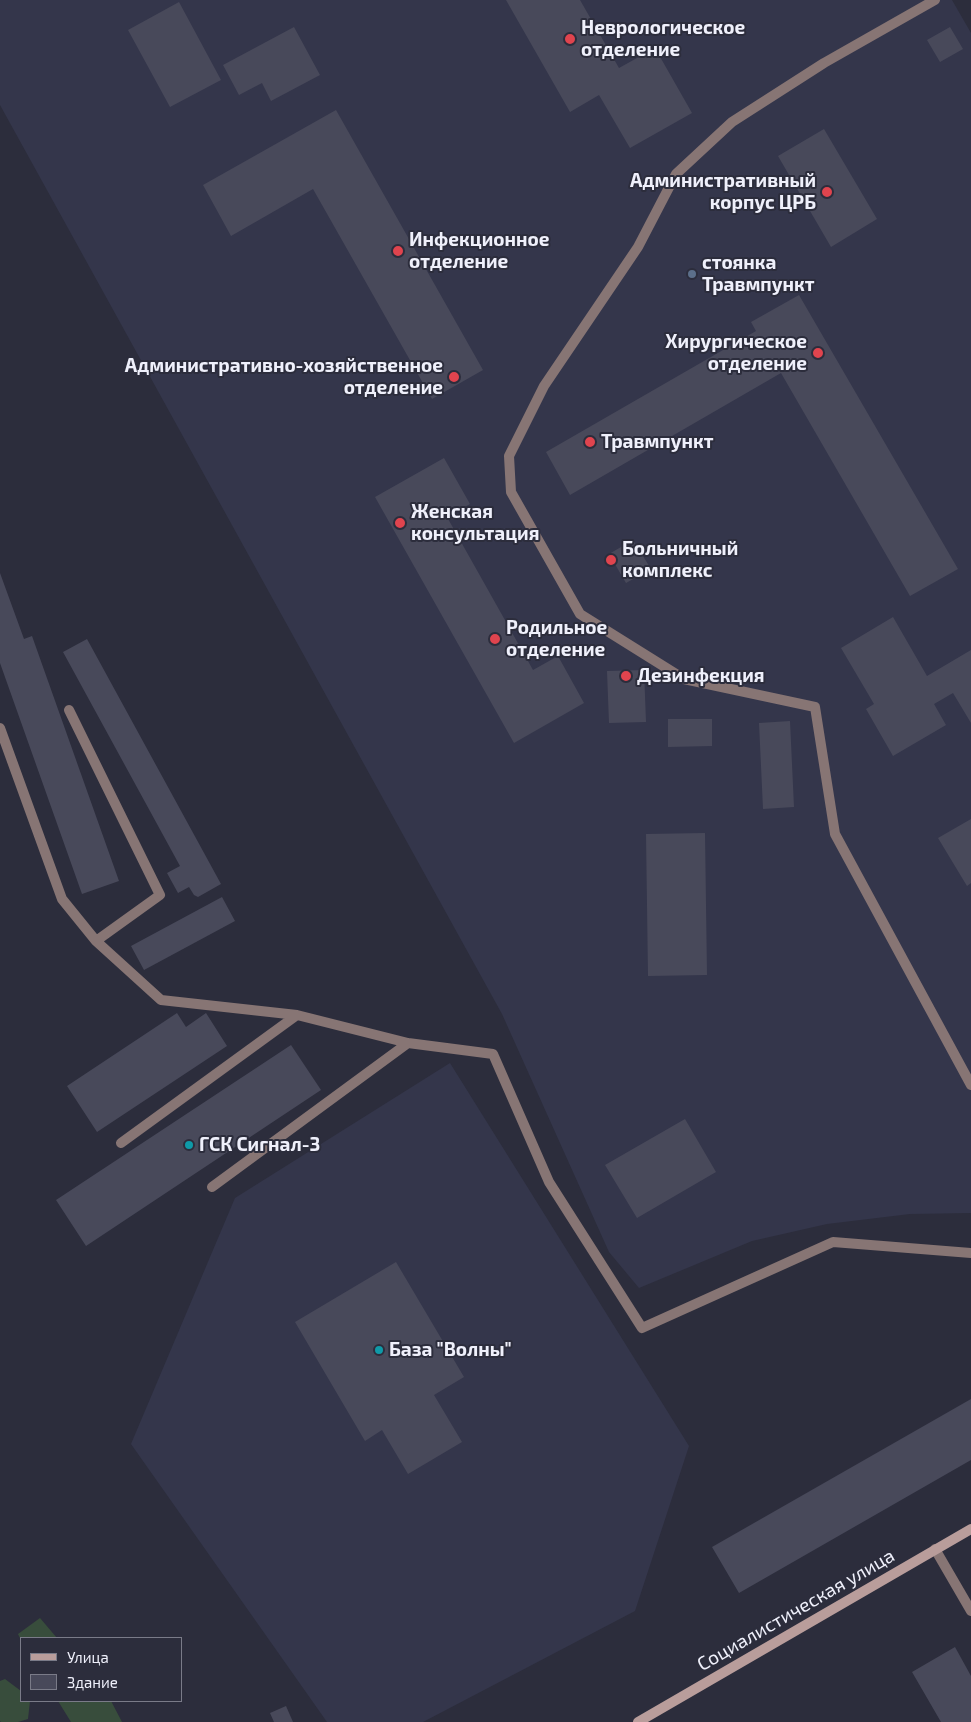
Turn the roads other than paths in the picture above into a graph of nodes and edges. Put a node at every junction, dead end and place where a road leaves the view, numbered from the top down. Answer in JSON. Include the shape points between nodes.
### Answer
{"nodes":[{"id":1,"x":935,"y":0,"type":"edge"},
{"id":2,"x":69,"y":710,"type":"dead end"},
{"id":3,"x":0,"y":728,"type":"edge"},
{"id":4,"x":96,"y":941,"type":"junction"},
{"id":5,"x":297,"y":1015,"type":"junction"},
{"id":6,"x":408,"y":1043,"type":"junction"},
{"id":7,"x":971,"y":1085,"type":"edge"},
{"id":8,"x":121,"y":1143,"type":"dead end"},
{"id":9,"x":212,"y":1187,"type":"dead end"},
{"id":10,"x":971,"y":1253,"type":"edge"},
{"id":11,"x":971,"y":1529,"type":"edge"},
{"id":12,"x":935,"y":1549,"type":"junction"},
{"id":13,"x":971,"y":1611,"type":"edge"},
{"id":14,"x":638,"y":1722,"type":"edge"}],
"edges":[{"from":1,"to":7,"type":"lane","via":[[824,63],[732,122],[676,174],[638,247],[544,386],[509,456],[511,492],[580,614],[684,679],[815,707],[835,834]]},
{"from":2,"to":4,"type":"lane","via":[[160,895]]},
{"from":3,"to":4,"type":"lane","via":[[62,899]]},
{"from":4,"to":5,"type":"lane","via":[[161,1000]]},
{"from":5,"to":6,"type":"lane"},
{"from":5,"to":8,"type":"lane"},
{"from":6,"to":9,"type":"lane"},
{"from":6,"to":10,"type":"lane","via":[[493,1054],[549,1182],[642,1328],[833,1242]]},
{"from":11,"to":12,"type":"street","name":"Социалистическая улица"},
{"from":12,"to":13,"type":"lane"},
{"from":12,"to":14,"type":"street","name":"Социалистическая улица"}]}
